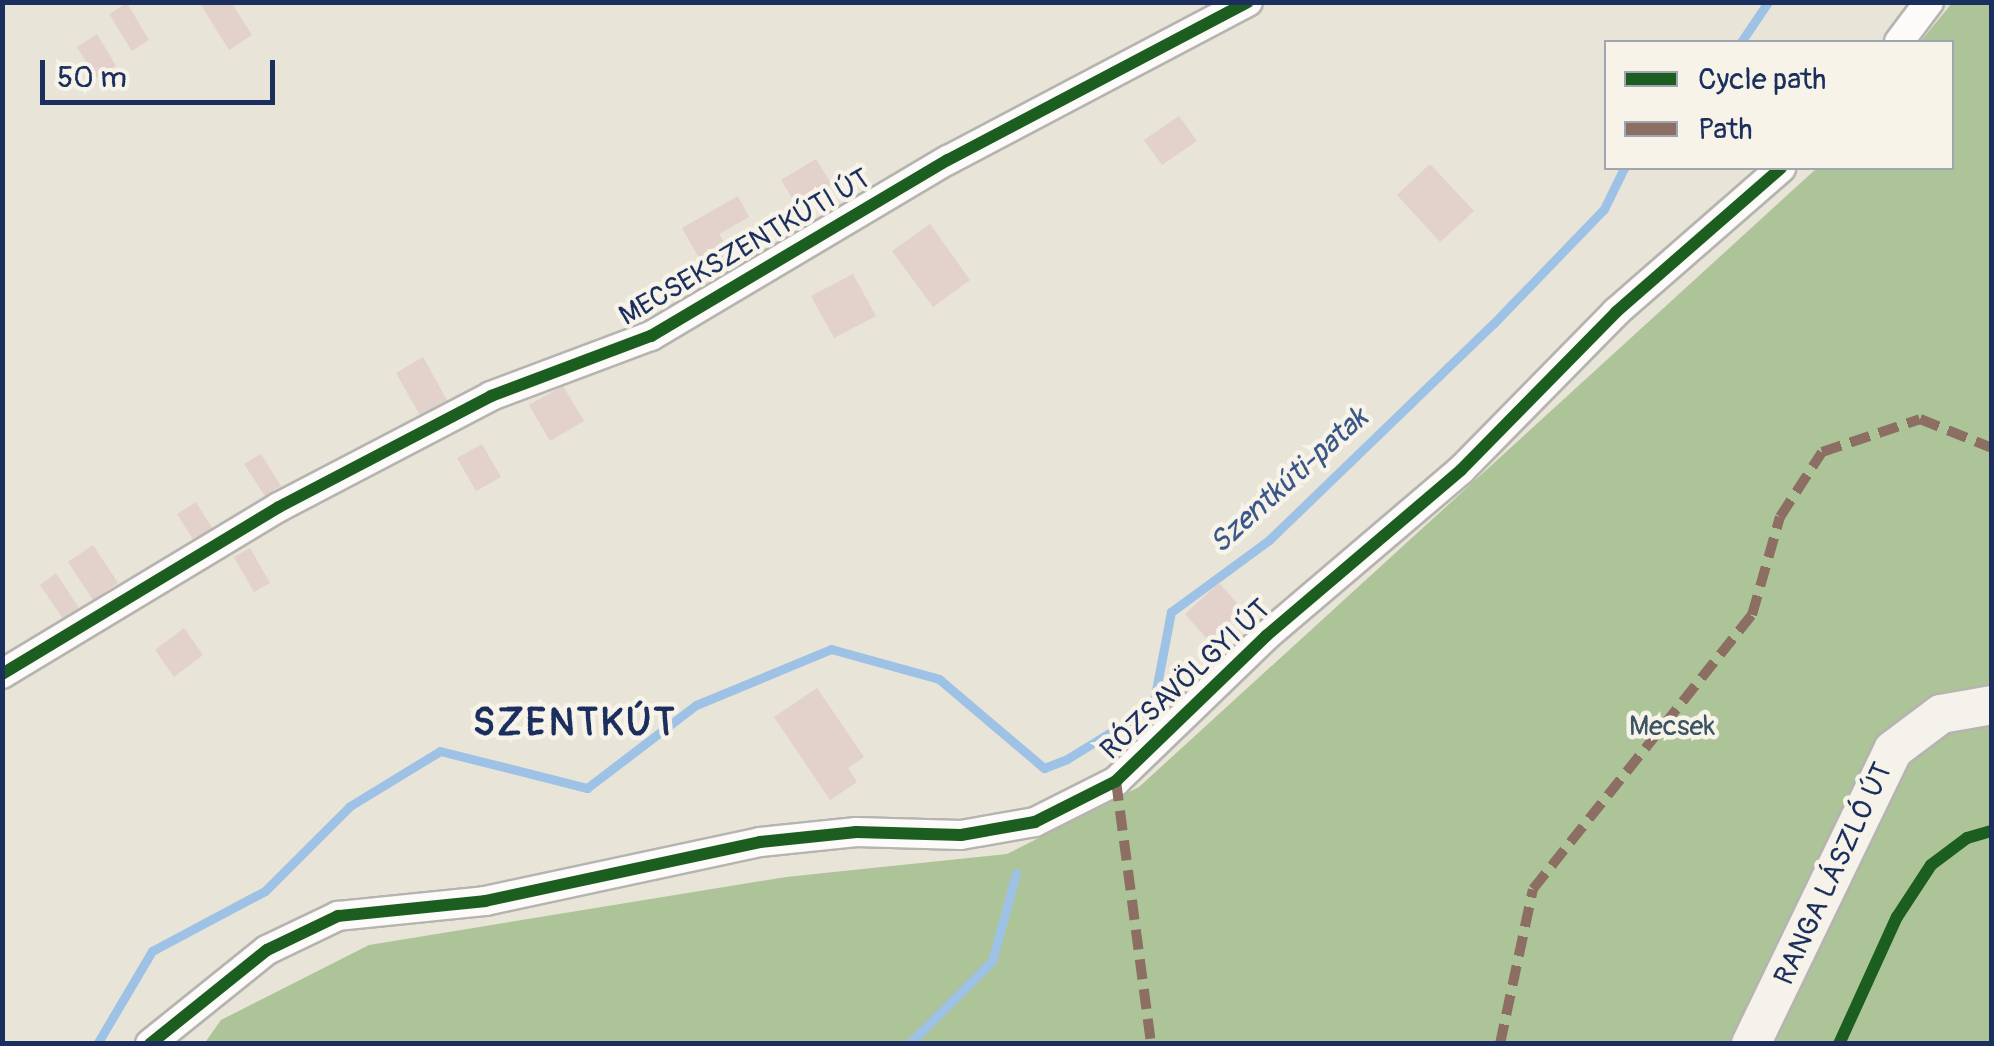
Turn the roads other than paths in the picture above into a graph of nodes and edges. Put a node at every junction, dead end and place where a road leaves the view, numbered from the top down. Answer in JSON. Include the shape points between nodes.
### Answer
{"nodes":[{"id":1,"x":1248,"y":2,"type":"edge"},
{"id":2,"x":1929,"y":2,"type":"edge"},
{"id":3,"x":1900,"y":40,"type":"edge"},
{"id":4,"x":1779,"y":170,"type":"edge"},
{"id":5,"x":2,"y":674,"type":"edge"},
{"id":6,"x":1992,"y":704,"type":"edge"},
{"id":7,"x":150,"y":1044,"type":"edge"},
{"id":8,"x":1751,"y":1044,"type":"edge"}],
"edges":[{"from":1,"to":5,"type":"street","name":"MECSEKSZENTKÚTI ÚT","via":[[948,160],[651,336],[491,396],[279,507]]},
{"from":2,"to":3,"type":"street"},
{"from":4,"to":7,"type":"street","name":"RÓZSAVÖLGYI ÚT","via":[[1616,312],[1461,470],[1266,636],[1116,781],[1035,822],[961,835],[856,832],[760,842],[485,901],[338,916],[267,950]]},
{"from":6,"to":8,"type":"main road","name":"RANGA LÁSZLÓ ÚT","via":[[1942,714],[1893,750]]}]}
